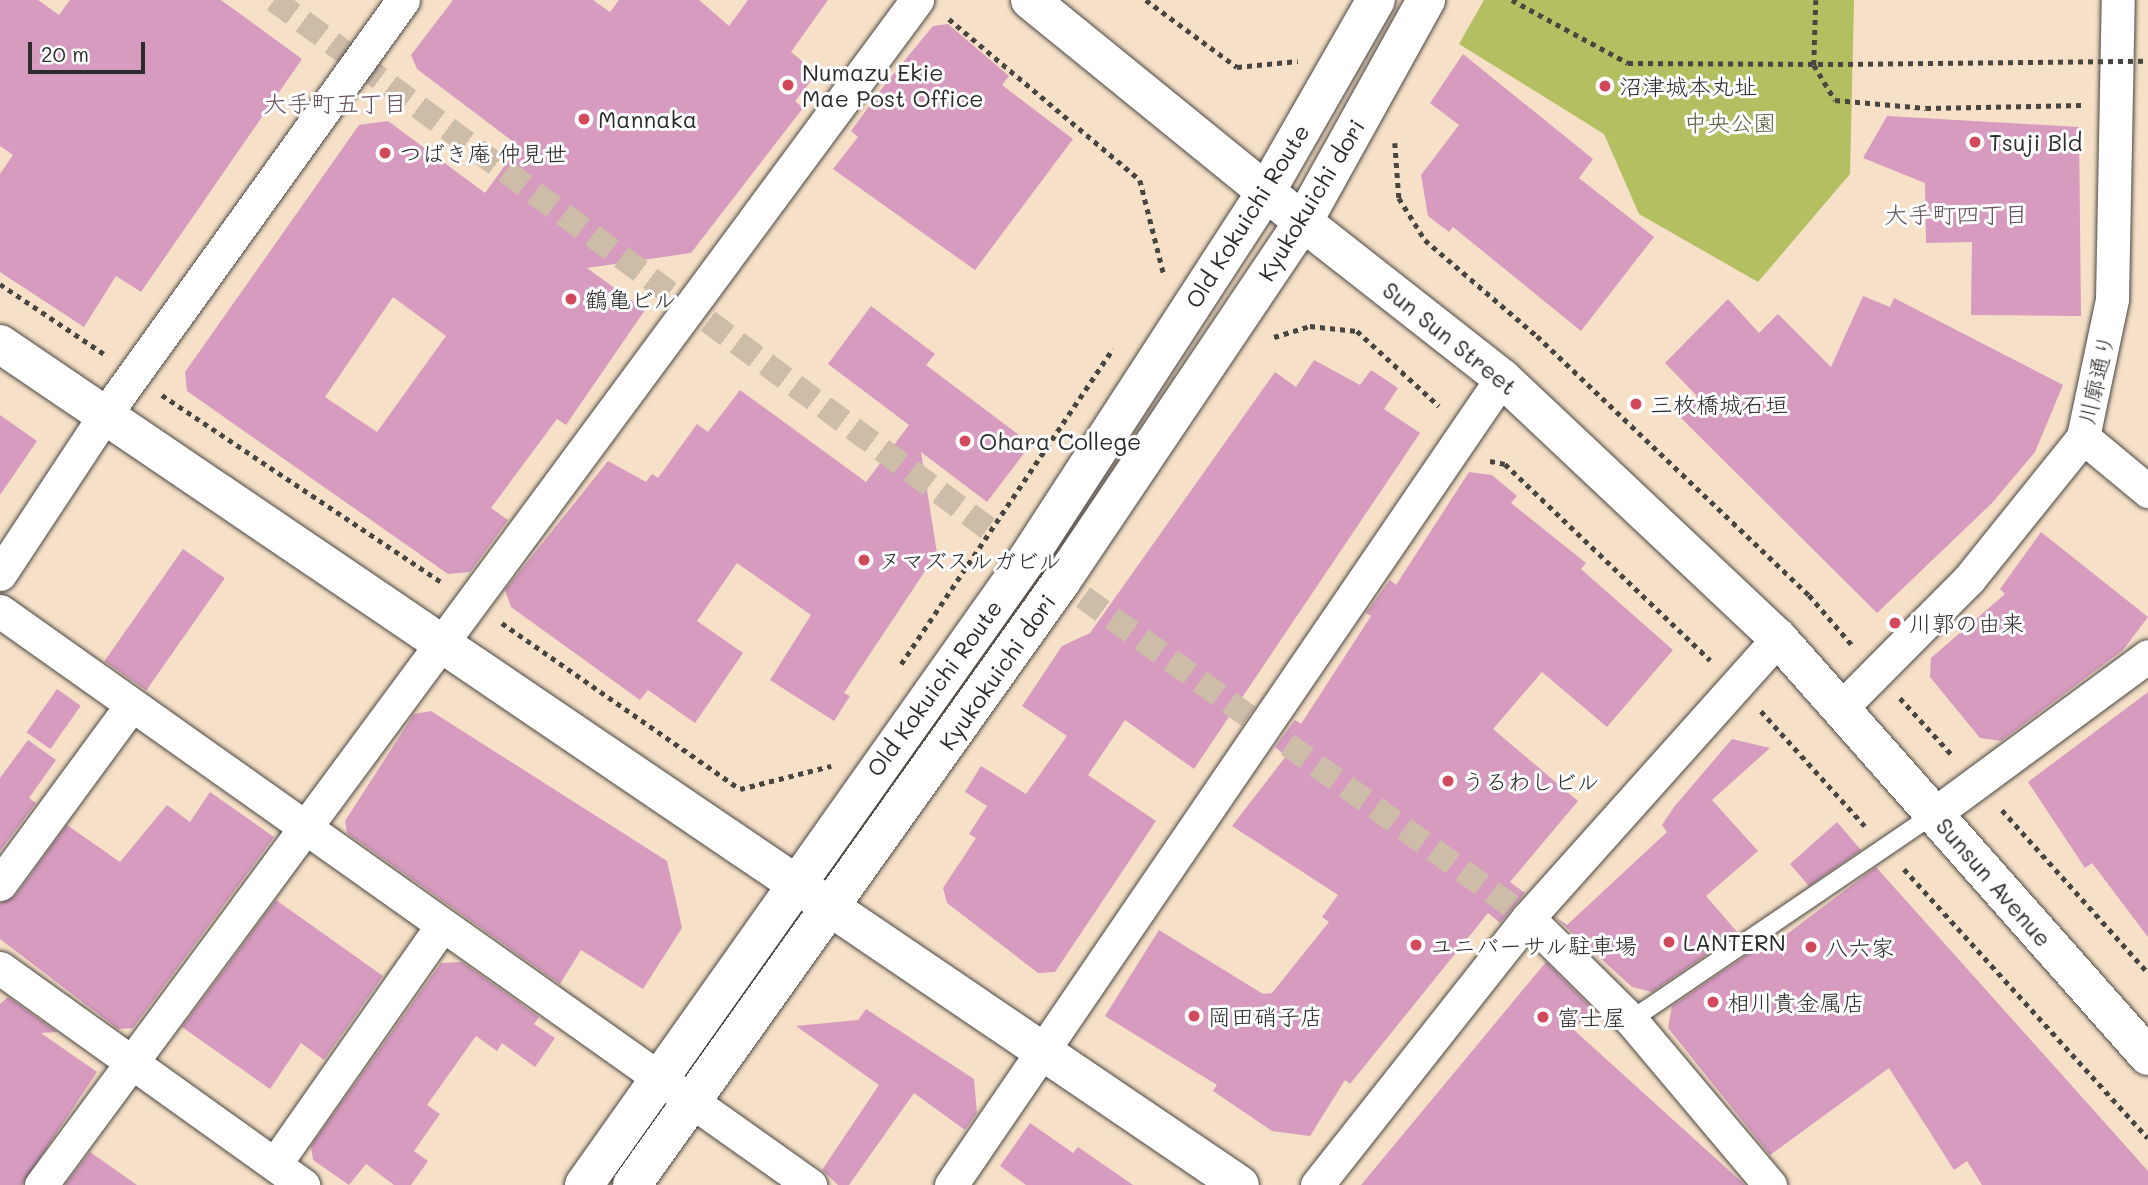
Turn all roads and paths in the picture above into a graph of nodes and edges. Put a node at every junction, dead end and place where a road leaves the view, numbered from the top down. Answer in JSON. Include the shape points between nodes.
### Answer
{"nodes":[{"id":1,"x":402,"y":0,"type":"edge"},
{"id":2,"x":1030,"y":0,"type":"edge"},
{"id":3,"x":1146,"y":0,"type":"edge"},
{"id":4,"x":1376,"y":0,"type":"edge"},
{"id":5,"x":1426,"y":0,"type":"edge"},
{"id":6,"x":1513,"y":0,"type":"edge"},
{"id":7,"x":1816,"y":0,"type":"edge"},
{"id":8,"x":2118,"y":0,"type":"edge"},
{"id":9,"x":928,"y":5,"type":"edge"},
{"id":10,"x":1308,"y":60,"type":"dead end"},
{"id":11,"x":2148,"y":61,"type":"edge"},
{"id":12,"x":1814,"y":65,"type":"junction"},
{"id":13,"x":2112,"y":105,"type":"junction"},
{"id":14,"x":1397,"y":135,"type":"dead end"},
{"id":15,"x":1267,"y":190,"type":"junction"},
{"id":16,"x":1303,"y":222,"type":"junction"},
{"id":17,"x":0,"y":284,"type":"edge"},
{"id":18,"x":1156,"y":286,"type":"dead end"},
{"id":19,"x":1266,"y":339,"type":"dead end"},
{"id":20,"x":1118,"y":341,"type":"dead end"},
{"id":21,"x":0,"y":344,"type":"edge"},
{"id":22,"x":135,"y":374,"type":"junction"},
{"id":23,"x":1502,"y":378,"type":"junction"},
{"id":24,"x":1439,"y":415,"type":"dead end"},
{"id":25,"x":104,"y":416,"type":"junction"},
{"id":26,"x":2083,"y":437,"type":"junction"},
{"id":27,"x":1475,"y":458,"type":"dead end"},
{"id":28,"x":2148,"y":491,"type":"edge"},
{"id":29,"x":0,"y":574,"type":"edge"},
{"id":30,"x":473,"y":603,"type":"junction"},
{"id":31,"x":0,"y":611,"type":"edge"},
{"id":32,"x":1778,"y":638,"type":"junction"},
{"id":33,"x":442,"y":641,"type":"junction"},
{"id":34,"x":2148,"y":656,"type":"edge"},
{"id":35,"x":1877,"y":673,"type":"junction"},
{"id":36,"x":892,"y":677,"type":"dead end"},
{"id":37,"x":1737,"y":684,"type":"junction"},
{"id":38,"x":130,"y":707,"type":"junction"},
{"id":39,"x":1841,"y":708,"type":"junction"},
{"id":40,"x":840,"y":757,"type":"dead end"},
{"id":41,"x":1977,"y":782,"type":"junction"},
{"id":42,"x":1934,"y":814,"type":"junction"},
{"id":43,"x":308,"y":830,"type":"junction"},
{"id":44,"x":1885,"y":848,"type":"junction"},
{"id":45,"x":797,"y":880,"type":"junction"},
{"id":46,"x":0,"y":884,"type":"edge"},
{"id":47,"x":833,"y":905,"type":"junction"},
{"id":48,"x":1528,"y":918,"type":"junction"},
{"id":49,"x":440,"y":928,"type":"junction"},
{"id":50,"x":0,"y":968,"type":"edge"},
{"id":51,"x":2148,"y":973,"type":"edge"},
{"id":52,"x":1631,"y":1020,"type":"junction"},
{"id":53,"x":1041,"y":1049,"type":"junction"},
{"id":54,"x":2148,"y":1056,"type":"edge"},
{"id":55,"x":131,"y":1063,"type":"junction"},
{"id":56,"x":655,"y":1079,"type":"junction"},
{"id":57,"x":689,"y":1101,"type":"junction"},
{"id":58,"x":2148,"y":1138,"type":"edge"},
{"id":59,"x":275,"y":1164,"type":"junction"},
{"id":60,"x":41,"y":1185,"type":"edge"},
{"id":61,"x":303,"y":1185,"type":"edge"},
{"id":62,"x":584,"y":1185,"type":"edge"},
{"id":63,"x":632,"y":1185,"type":"edge"},
{"id":64,"x":810,"y":1185,"type":"edge"},
{"id":65,"x":951,"y":1185,"type":"edge"},
{"id":66,"x":1240,"y":1185,"type":"edge"},
{"id":67,"x":1317,"y":1185,"type":"edge"},
{"id":68,"x":1770,"y":1185,"type":"edge"}],
"edges":[{"from":1,"to":22,"type":"street"},
{"from":2,"to":15,"type":"main road","name":"Sun Sun Street"},
{"from":3,"to":10,"type":"path","via":[[1237,67]]},
{"from":4,"to":15,"type":"main road","name":"Old Kokuichi Route"},
{"from":5,"to":16,"type":"main road","name":"Kyukokuichi dori"},
{"from":6,"to":12,"type":"path","via":[[1628,63]]},
{"from":7,"to":12,"type":"path"},
{"from":8,"to":13,"type":"street","name":"川廓通り"},
{"from":9,"to":18,"type":"path","via":[[1140,180],[1164,275]]},
{"from":9,"to":30,"type":"street"},
{"from":11,"to":12,"type":"path","bridge":true},
{"from":12,"to":13,"type":"path","via":[[1836,100],[1926,108]]},
{"from":13,"to":26,"type":"street","name":"川廓通り","via":[[2112,299]]},
{"from":14,"to":35,"type":"path","via":[[1391,157],[1399,198],[1425,240],[1537,336],[1809,595]]},
{"from":15,"to":16,"type":"main road","name":"Sun Sun Street"},
{"from":15,"to":45,"type":"main road","name":"Old Kokuichi Route","via":[[1028,558]]},
{"from":16,"to":23,"type":"main road","name":"Sun Sun Street"},
{"from":16,"to":47,"type":"main road","name":"Kyukokuichi dori"},
{"from":17,"to":22,"type":"path"},
{"from":19,"to":24,"type":"path","via":[[1310,326],[1357,331],[1439,404]]},
{"from":20,"to":36,"type":"path"},
{"from":21,"to":25,"type":"main road"},
{"from":22,"to":25,"type":"street"},
{"from":22,"to":30,"type":"path"},
{"from":23,"to":32,"type":"main road","name":"Sun Sun Street"},
{"from":23,"to":53,"type":"street"},
{"from":25,"to":29,"type":"street"},
{"from":25,"to":33,"type":"main road"},
{"from":26,"to":28,"type":"street"},
{"from":26,"to":35,"type":"street","name":"川廓通り","via":[[1969,579]]},
{"from":27,"to":37,"type":"path","via":[[1505,464]]},
{"from":30,"to":33,"type":"street"},
{"from":30,"to":40,"type":"path","via":[[740,789],[828,768]]},
{"from":31,"to":38,"type":"street"},
{"from":32,"to":37,"type":"street"},
{"from":32,"to":39,"type":"main road","name":"Sun Sun Street"},
{"from":33,"to":43,"type":"street"},
{"from":33,"to":45,"type":"main road"},
{"from":34,"to":41,"type":"street"},
{"from":35,"to":39,"type":"street","name":"川廓通り"},
{"from":35,"to":41,"type":"path"},
{"from":37,"to":44,"type":"path"},
{"from":37,"to":48,"type":"street"},
{"from":38,"to":43,"type":"street"},
{"from":38,"to":46,"type":"street"},
{"from":39,"to":42,"type":"main road","name":"Sunsun Avenue"},
{"from":41,"to":42,"type":"street"},
{"from":41,"to":51,"type":"path"},
{"from":42,"to":44,"type":"lane"},
{"from":42,"to":54,"type":"main road","name":"Sunsun Avenue"},
{"from":43,"to":49,"type":"street"},
{"from":43,"to":55,"type":"street"},
{"from":44,"to":52,"type":"lane"},
{"from":44,"to":58,"type":"path"},
{"from":45,"to":47,"type":"main road"},
{"from":45,"to":56,"type":"main road","name":"Old Kokuichi Route"},
{"from":47,"to":53,"type":"main road"},
{"from":47,"to":57,"type":"main road","name":"Kyukokuichi dori"},
{"from":48,"to":52,"type":"street"},
{"from":48,"to":67,"type":"street"},
{"from":49,"to":56,"type":"street"},
{"from":49,"to":59,"type":"street"},
{"from":50,"to":55,"type":"street"},
{"from":52,"to":68,"type":"street"},
{"from":53,"to":65,"type":"street"},
{"from":53,"to":66,"type":"main road"},
{"from":55,"to":59,"type":"street"},
{"from":55,"to":60,"type":"street"},
{"from":56,"to":57,"type":"street"},
{"from":56,"to":62,"type":"main road","name":"Old Kokuichi Route"},
{"from":57,"to":63,"type":"main road","name":"Kyukokuichi dori"},
{"from":57,"to":64,"type":"street"},
{"from":59,"to":61,"type":"street"}]}
